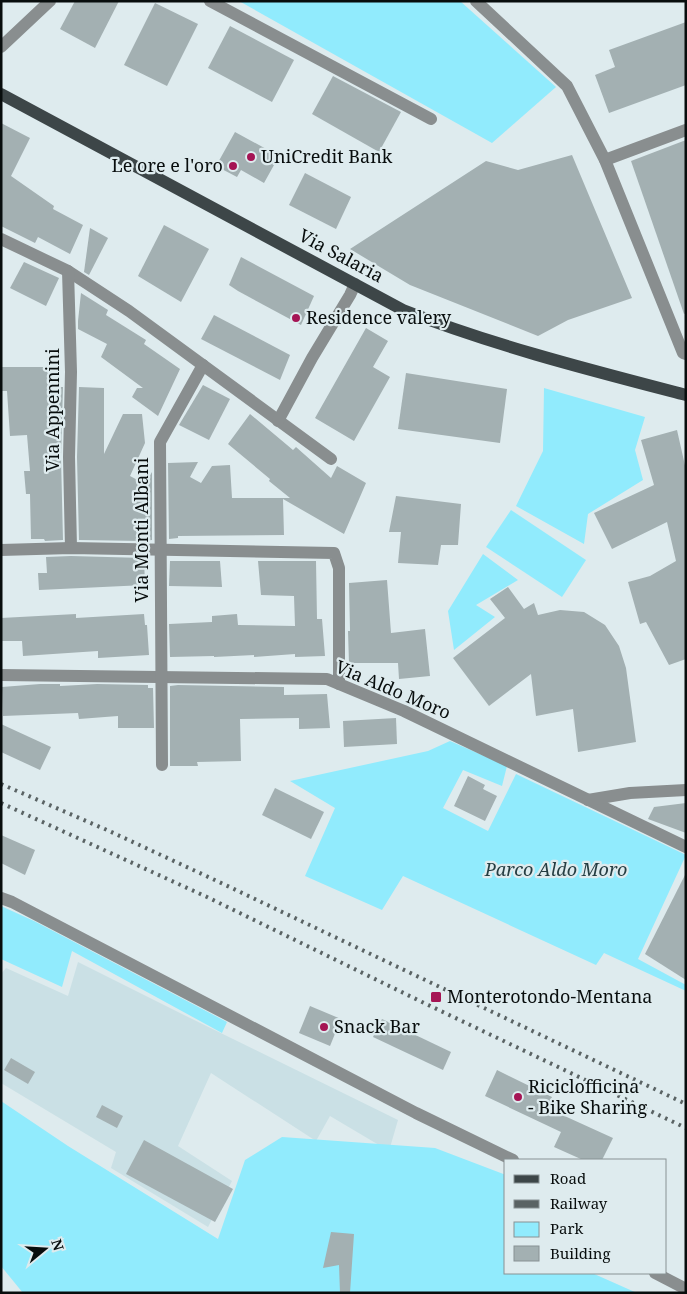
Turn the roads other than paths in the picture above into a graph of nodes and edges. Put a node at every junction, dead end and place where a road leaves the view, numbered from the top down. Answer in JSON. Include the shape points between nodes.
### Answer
{"nodes":[{"id":1,"x":50,"y":1,"type":"edge"},
{"id":2,"x":210,"y":1,"type":"edge"},
{"id":3,"x":476,"y":1,"type":"edge"},
{"id":4,"x":1,"y":47,"type":"edge"},
{"id":5,"x":1,"y":94,"type":"edge"},
{"id":6,"x":431,"y":119,"type":"dead end"},
{"id":7,"x":686,"y":130,"type":"edge"},
{"id":8,"x":605,"y":160,"type":"junction"},
{"id":9,"x":1,"y":239,"type":"edge"},
{"id":10,"x":68,"y":271,"type":"junction"},
{"id":11,"x":355,"y":284,"type":"junction"},
{"id":12,"x":684,"y":353,"type":"edge"},
{"id":13,"x":203,"y":365,"type":"junction"},
{"id":14,"x":686,"y":394,"type":"edge"},
{"id":15,"x":278,"y":420,"type":"junction"},
{"id":16,"x":331,"y":459,"type":"dead end"},
{"id":17,"x":71,"y":548,"type":"junction"},
{"id":18,"x":1,"y":550,"type":"edge"},
{"id":19,"x":160,"y":550,"type":"junction"},
{"id":20,"x":1,"y":676,"type":"edge"},
{"id":21,"x":160,"y":677,"type":"junction"},
{"id":22,"x":338,"y":684,"type":"junction"},
{"id":23,"x":162,"y":765,"type":"dead end"},
{"id":24,"x":686,"y":790,"type":"edge"},
{"id":25,"x":588,"y":800,"type":"junction"},
{"id":26,"x":686,"y":847,"type":"edge"},
{"id":27,"x":1,"y":898,"type":"edge"},
{"id":28,"x":511,"y":1159,"type":"edge"},
{"id":29,"x":657,"y":1274,"type":"edge"},
{"id":30,"x":686,"y":1289,"type":"edge"}],
"edges":[{"from":1,"to":4,"type":"street"},
{"from":2,"to":6,"type":"street"},
{"from":3,"to":8,"type":"street","via":[[566,86]]},
{"from":5,"to":11,"type":"main road","name":"Via Salaria"},
{"from":7,"to":8,"type":"street"},
{"from":8,"to":12,"type":"street"},
{"from":9,"to":10,"type":"street"},
{"from":10,"to":13,"type":"street","via":[[129,310]]},
{"from":10,"to":17,"type":"street","name":"Via Appennini"},
{"from":11,"to":14,"type":"main road","name":"Via Salaria","via":[[403,310],[444,326],[562,363]]},
{"from":11,"to":15,"type":"street"},
{"from":13,"to":15,"type":"street"},
{"from":13,"to":19,"type":"street","name":"Via Monti Albani","via":[[160,442]]},
{"from":15,"to":16,"type":"street"},
{"from":17,"to":18,"type":"street"},
{"from":17,"to":19,"type":"street"},
{"from":19,"to":21,"type":"street","name":"Via Monti Albani"},
{"from":19,"to":22,"type":"street","via":[[334,553],[339,568]]},
{"from":20,"to":21,"type":"street","name":"Via Aldo Moro"},
{"from":21,"to":22,"type":"street","name":"Via Aldo Moro","via":[[327,679]]},
{"from":21,"to":23,"type":"street","name":"Via Monti Albani"},
{"from":22,"to":25,"type":"street","name":"Via Aldo Moro","via":[[404,711]]},
{"from":24,"to":25,"type":"street","via":[[630,793]]},
{"from":25,"to":26,"type":"street","name":"Via Aldo Moro"},
{"from":27,"to":28,"type":"street"},
{"from":29,"to":30,"type":"street"}]}
